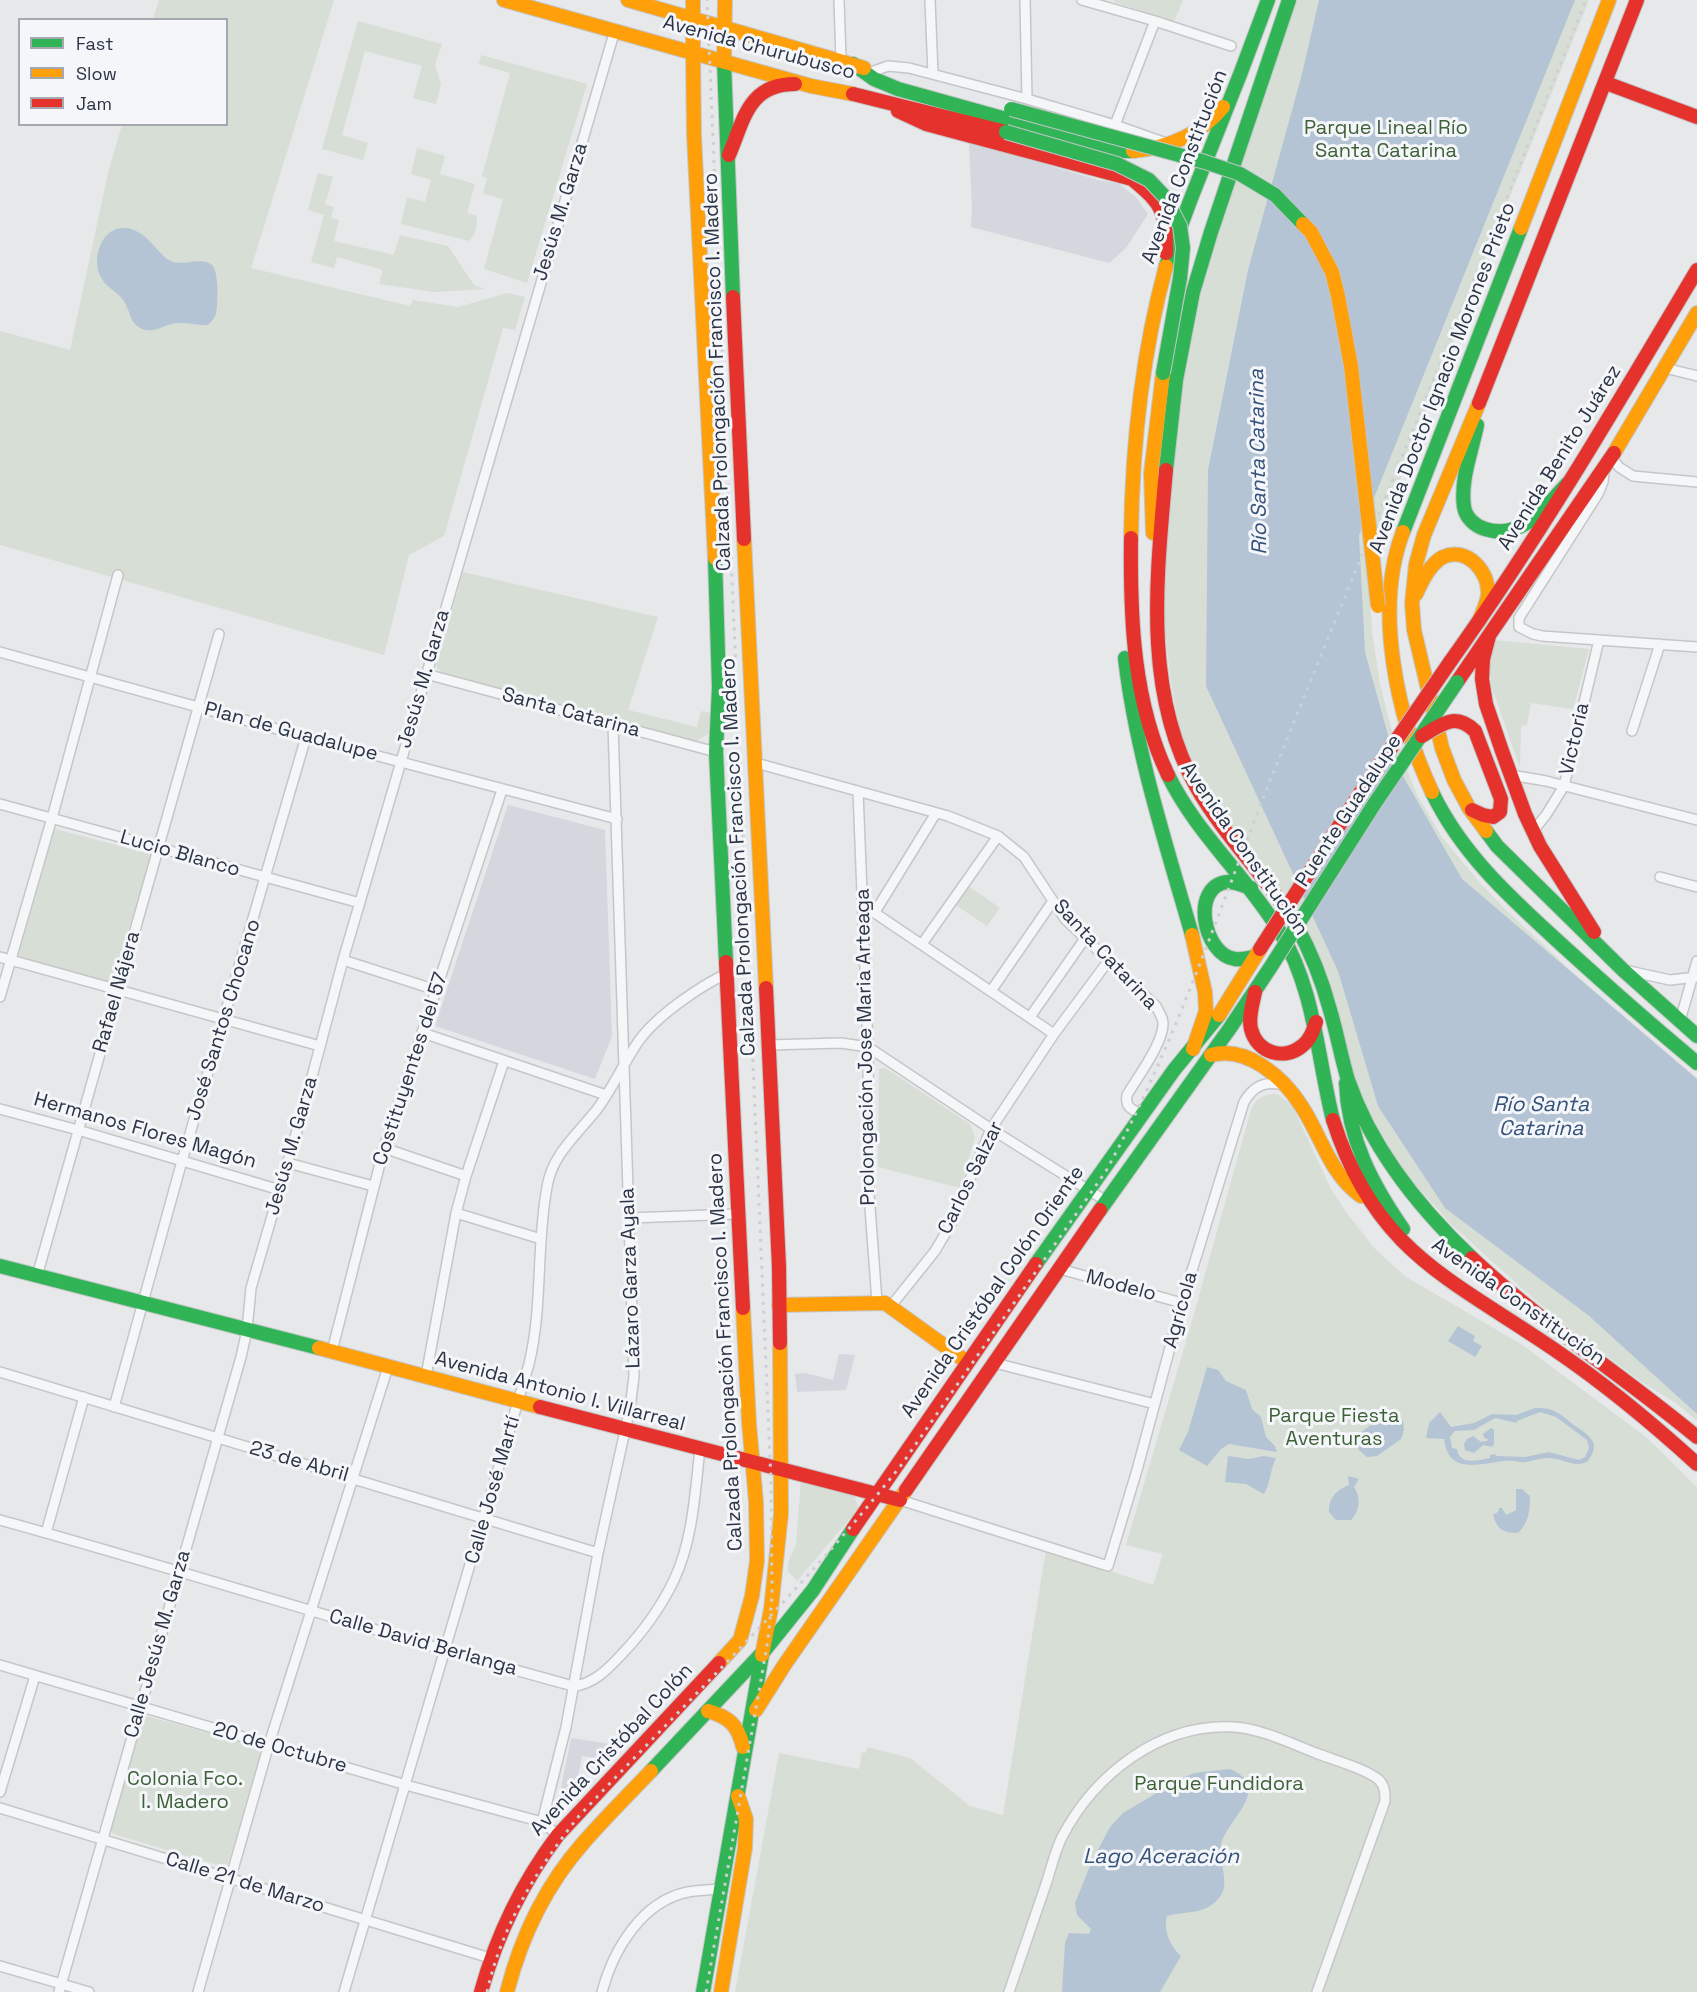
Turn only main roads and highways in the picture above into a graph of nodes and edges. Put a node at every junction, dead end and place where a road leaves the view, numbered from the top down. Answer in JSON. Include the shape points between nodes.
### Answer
{"nodes":[{"id":1,"x":504,"y":0,"type":"edge"},
{"id":2,"x":628,"y":0,"type":"edge"},
{"id":3,"x":693,"y":0,"type":"edge"},
{"id":4,"x":725,"y":0,"type":"edge"},
{"id":5,"x":1268,"y":0,"type":"edge"},
{"id":6,"x":1289,"y":0,"type":"edge"},
{"id":7,"x":1609,"y":0,"type":"edge"},
{"id":8,"x":1625,"y":0,"type":"edge"},
{"id":9,"x":1637,"y":0,"type":"edge"},
{"id":10,"x":694,"y":18,"type":"junction"},
{"id":11,"x":725,"y":27,"type":"junction"},
{"id":12,"x":1620,"y":46,"type":"junction"},
{"id":13,"x":693,"y":53,"type":"junction"},
{"id":14,"x":724,"y":62,"type":"junction"},
{"id":15,"x":847,"y":62,"type":"junction"},
{"id":16,"x":1606,"y":83,"type":"junction"},
{"id":17,"x":811,"y":86,"type":"junction"},
{"id":18,"x":1234,"y":92,"type":"junction"},
{"id":19,"x":873,"y":98,"type":"junction"},
{"id":20,"x":1697,"y":117,"type":"edge"},
{"id":21,"x":729,"y":155,"type":"junction"},
{"id":22,"x":1166,"y":267,"type":"junction"},
{"id":23,"x":1697,"y":270,"type":"edge"},
{"id":24,"x":1697,"y":313,"type":"edge"},
{"id":25,"x":1481,"y":398,"type":"junction"},
{"id":26,"x":1602,"y":431,"type":"junction"},
{"id":27,"x":1607,"y":462,"type":"junction"},
{"id":28,"x":1568,"y":483,"type":"junction"},
{"id":29,"x":1158,"y":575,"type":"junction"},
{"id":30,"x":1412,"y":603,"type":"junction"},
{"id":31,"x":1132,"y":604,"type":"junction"},
{"id":32,"x":1479,"y":621,"type":"junction"},
{"id":33,"x":1489,"y":636,"type":"junction"},
{"id":34,"x":1391,"y":639,"type":"junction"},
{"id":35,"x":1450,"y":662,"type":"joint"},
{"id":36,"x":1456,"y":682,"type":"joint"},
{"id":37,"x":1422,"y":736,"type":"junction"},
{"id":38,"x":1469,"y":808,"type":"junction"},
{"id":39,"x":1251,"y":888,"type":"junction"},
{"id":40,"x":1257,"y":953,"type":"junction"},
{"id":41,"x":1607,"y":953,"type":"junction"},
{"id":42,"x":1255,"y":992,"type":"junction"},
{"id":43,"x":1316,"y":1021,"type":"junction"},
{"id":44,"x":1697,"y":1036,"type":"edge"},
{"id":45,"x":1193,"y":1049,"type":"junction"},
{"id":46,"x":1210,"y":1055,"type":"junction"},
{"id":47,"x":1697,"y":1063,"type":"edge"},
{"id":48,"x":1346,"y":1073,"type":"junction"},
{"id":49,"x":1369,"y":1200,"type":"junction"},
{"id":50,"x":0,"y":1266,"type":"edge"},
{"id":51,"x":1454,"y":1285,"type":"junction"},
{"id":52,"x":779,"y":1305,"type":"junction"},
{"id":53,"x":967,"y":1362,"type":"junction"},
{"id":54,"x":1697,"y":1437,"type":"edge"},
{"id":55,"x":753,"y":1461,"type":"junction"},
{"id":56,"x":1697,"y":1464,"type":"edge"},
{"id":57,"x":782,"y":1468,"type":"junction"},
{"id":58,"x":876,"y":1494,"type":"junction"},
{"id":59,"x":900,"y":1500,"type":"junction"},
{"id":60,"x":740,"y":1640,"type":"joint"},
{"id":61,"x":764,"y":1651,"type":"junction"},
{"id":62,"x":708,"y":1711,"type":"junction"},
{"id":63,"x":750,"y":1720,"type":"junction"},
{"id":64,"x":745,"y":1753,"type":"junction"},
{"id":65,"x":738,"y":1796,"type":"junction"},
{"id":66,"x":583,"y":1843,"type":"junction"},
{"id":67,"x":546,"y":1851,"type":"junction"},
{"id":68,"x":481,"y":1992,"type":"edge"},
{"id":69,"x":507,"y":1992,"type":"edge"},
{"id":70,"x":703,"y":1992,"type":"edge"},
{"id":71,"x":721,"y":1992,"type":"edge"}],
"edges":[{"from":1,"to":13,"type":"main road","name":"Avenida Churubusco"},
{"from":2,"to":10,"type":"main road","name":"Avenida Churubusco"},
{"from":3,"to":10,"type":"main road","name":"Calzada Prolongación Francisco I. Madero"},
{"from":4,"to":11,"type":"main road","name":"Calzada Prolongación Francisco I. Madero"},
{"from":5,"to":18,"type":"main road","name":"Avenida Constitución"},
{"from":6,"to":29,"type":"main road","name":"Avenida Constitución","via":[[1198,272],[1184,330],[1174,386]]},
{"from":7,"to":34,"type":"main road","name":"Avenida Doctor Ignacio Morones Prieto","via":[[1394,558]]},
{"from":8,"to":12,"type":"main road"},
{"from":9,"to":12,"type":"main road","name":"Avenida Doctor Ignacio Morones Prieto"},
{"from":10,"to":11,"type":"main road","name":"Avenida Churubusco"},
{"from":10,"to":13,"type":"main road","name":"Calzada Prolongación Francisco I. Madero"},
{"from":11,"to":14,"type":"main road","name":"Calzada Prolongación Francisco I. Madero"},
{"from":11,"to":15,"type":"main road","name":"Avenida Churubusco"},
{"from":12,"to":16,"type":"main road","name":"Avenida Doctor Ignacio Morones Prieto"},
{"from":13,"to":14,"type":"main road","name":"Avenida Churubusco"},
{"from":13,"to":55,"type":"main road","name":"Calzada Prolongación Francisco I. Madero","via":[[718,626],[716,752]]},
{"from":14,"to":17,"type":"main road","name":"Avenida Churubusco"},
{"from":14,"to":21,"type":"main road","name":"Calzada Prolongación Francisco I. Madero"},
{"from":15,"to":18,"type":"main road","via":[[898,89],[1105,148],[1133,151],[1157,148],[1209,124]]},
{"from":15,"to":34,"type":"main road","name":"Avenida Churubusco","bridge":true,"via":[[1240,174],[1275,195],[1311,232],[1332,272],[1343,319],[1378,606]]},
{"from":16,"to":20,"type":"main road"},
{"from":16,"to":25,"type":"main road","name":"Avenida Doctor Ignacio Morones Prieto"},
{"from":17,"to":19,"type":"main road","name":"Avenida Churubusco"},
{"from":17,"to":21,"type":"main road","via":[[779,85],[757,96],[744,115]]},
{"from":18,"to":22,"type":"main road","name":"Avenida Constitución"},
{"from":19,"to":22,"type":"main road","via":[[926,124],[1132,179],[1153,196],[1162,211],[1166,222]]},
{"from":19,"to":29,"type":"main road","name":"Avenida Churubusco","bridge":true,"via":[[1129,168],[1149,180],[1165,197],[1180,226],[1183,248],[1156,418],[1150,486]]},
{"from":21,"to":52,"type":"main road","name":"Calzada Prolongación Francisco I. Madero"},
{"from":22,"to":31,"type":"main road","name":"Avenida Constitución","via":[[1139,408],[1132,498]]},
{"from":23,"to":26,"type":"main road","name":"Avenida Benito Juárez"},
{"from":24,"to":27,"type":"main road","name":"Avenida Benito Juárez"},
{"from":25,"to":28,"type":"main road","via":[[1464,502],[1476,526],[1510,533],[1530,521]]},
{"from":25,"to":30,"type":"main road","name":"Avenida Doctor Ignacio Morones Prieto","via":[[1424,535]]},
{"from":26,"to":27,"type":"main road"},
{"from":26,"to":28,"type":"main road","name":"Avenida Benito Juárez"},
{"from":27,"to":33,"type":"main road","name":"Avenida Benito Juárez"},
{"from":28,"to":32,"type":"main road","name":"Avenida Benito Juárez"},
{"from":29,"to":48,"type":"main road","name":"Avenida Constitución","via":[[1160,665],[1167,709],[1186,767],[1218,821],[1283,904],[1306,946],[1323,987]]},
{"from":30,"to":32,"type":"main road","via":[[1434,564],[1453,554],[1465,556],[1487,578],[1489,594]]},
{"from":30,"to":38,"type":"main road","name":"Avenida Doctor Ignacio Morones Prieto","via":[[1414,630],[1442,748]]},
{"from":31,"to":39,"type":"main road","name":"Avenida Constitución","via":[[1137,676],[1158,754],[1177,791]]},
{"from":31,"to":45,"type":"main road","via":[[1125,646],[1130,702],[1205,992],[1206,1011]]},
{"from":32,"to":35,"type":"main road","name":"Avenida Benito Juárez"},
{"from":33,"to":36,"type":"main road","name":"Avenida Benito Juárez"},
{"from":33,"to":41,"type":"main road","via":[[1482,680],[1486,704],[1511,776],[1552,867]]},
{"from":34,"to":47,"type":"main road","name":"Avenida Doctor Ignacio Morones Prieto","via":[[1414,748],[1436,802],[1456,836],[1495,883]]},
{"from":35,"to":40,"type":"main road","name":"Puente Guadalupe","bridge":true},
{"from":36,"to":37,"type":"main road","name":"Puente Guadalupe","bridge":true},
{"from":37,"to":38,"type":"main road","bridge":true,"via":[[1451,721],[1465,722],[1475,732],[1502,807],[1491,818]]},
{"from":37,"to":42,"type":"main road","name":"Puente Guadalupe","bridge":true},
{"from":38,"to":41,"type":"main road","name":"Avenida Doctor Ignacio Morones Prieto","via":[[1497,846]]},
{"from":39,"to":40,"type":"main road","via":[[1232,881],[1216,886],[1205,904],[1205,920],[1209,936],[1224,955],[1238,961]]},
{"from":39,"to":43,"type":"main road","name":"Avenida Constitución","via":[[1295,958]]},
{"from":40,"to":45,"type":"main road","name":"Avenida Cristóbal Colón Oriente","via":[[1224,1008]]},
{"from":41,"to":44,"type":"main road","name":"Avenida Doctor Ignacio Morones Prieto"},
{"from":42,"to":43,"type":"main road","via":[[1251,1026],[1255,1038],[1269,1051],[1287,1054],[1300,1049],[1312,1035]]},
{"from":42,"to":46,"type":"main road","name":"Avenida Cristóbal Colón Oriente"},
{"from":43,"to":49,"type":"main road","name":"Avenida Constitución","via":[[1334,1125],[1352,1172]]},
{"from":45,"to":53,"type":"main road","name":"Avenida Cristóbal Colón Oriente","via":[[1141,1114]]},
{"from":46,"to":49,"type":"main road","via":[[1224,1052],[1245,1056],[1285,1086],[1302,1107],[1340,1178]]},
{"from":46,"to":59,"type":"main road","name":"Avenida Cristóbal Colón Oriente"},
{"from":48,"to":51,"type":"main road","via":[[1346,1107],[1368,1172],[1406,1233]]},
{"from":48,"to":54,"type":"main road","name":"Avenida Constitución","via":[[1381,1151],[1437,1226],[1496,1279]]},
{"from":49,"to":51,"type":"main road","name":"Avenida Constitución","via":[[1410,1250]]},
{"from":50,"to":55,"type":"main road","name":"Avenida Antonio I. Villarreal"},
{"from":51,"to":56,"type":"main road","name":"Avenida Constitución","via":[[1592,1377]]},
{"from":52,"to":53,"type":"main road","via":[[884,1304]]},
{"from":52,"to":57,"type":"main road","name":"Calzada Prolongación Francisco I. Madero"},
{"from":53,"to":58,"type":"main road","name":"Avenida Cristóbal Colón Oriente"},
{"from":55,"to":57,"type":"main road","name":"Avenida Antonio I. Villarreal"},
{"from":55,"to":60,"type":"main road","name":"Calzada Prolongación Francisco I. Madero","via":[[755,1581]]},
{"from":57,"to":58,"type":"main road","name":"Avenida Antonio I. Villarreal"},
{"from":57,"to":61,"type":"main road","name":"Calzada Prolongación Francisco I. Madero","via":[[781,1514]]},
{"from":58,"to":59,"type":"main road","name":"Avenida Antonio I. Villarreal"},
{"from":58,"to":61,"type":"main road","name":"Avenida Cristóbal Colón Oriente","via":[[813,1590]]},
{"from":59,"to":63,"type":"main road","name":"Avenida Cristóbal Colón Oriente"},
{"from":60,"to":67,"type":"main road","name":"Avenida Cristóbal Colón"},
{"from":61,"to":62,"type":"main road"},
{"from":61,"to":63,"type":"main road","name":"Calzada Prolongación Francisco I. Madero"},
{"from":62,"to":64,"type":"main road","via":[[733,1721]]},
{"from":62,"to":66,"type":"main road"},
{"from":63,"to":64,"type":"main road","name":"Calzada Prolongación Francisco I. Madero"},
{"from":64,"to":65,"type":"main road","name":"Calzada Prolongación Francisco I. Madero"},
{"from":65,"to":70,"type":"main road","name":"Calzada Prolongación Francisco I. Madero"},
{"from":65,"to":71,"type":"main road","via":[[746,1819],[745,1848]]},
{"from":66,"to":67,"type":"main road"},
{"from":66,"to":69,"type":"main road","via":[[530,1921]]},
{"from":67,"to":68,"type":"main road","name":"Avenida Cristóbal Colón","via":[[515,1900],[490,1958]]}]}
